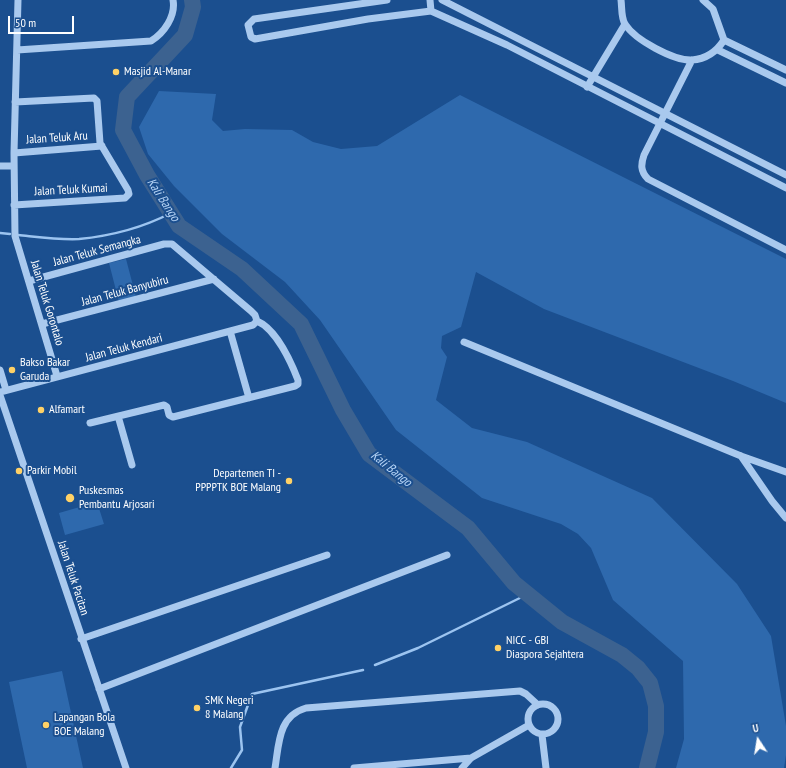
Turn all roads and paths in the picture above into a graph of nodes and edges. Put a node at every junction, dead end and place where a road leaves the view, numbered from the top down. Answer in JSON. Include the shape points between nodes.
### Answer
{"nodes":[{"id":1,"x":18,"y":0,"type":"edge"},
{"id":2,"x":173,"y":0,"type":"edge"},
{"id":3,"x":387,"y":0,"type":"edge"},
{"id":4,"x":430,"y":0,"type":"edge"},
{"id":5,"x":442,"y":0,"type":"edge"},
{"id":6,"x":621,"y":0,"type":"edge"},
{"id":7,"x":703,"y":0,"type":"edge"},
{"id":8,"x":431,"y":11,"type":"junction"},
{"id":9,"x":625,"y":24,"type":"junction"},
{"id":10,"x":724,"y":40,"type":"junction"},
{"id":11,"x":17,"y":50,"type":"junction"},
{"id":12,"x":718,"y":50,"type":"junction"},
{"id":13,"x":692,"y":60,"type":"junction"},
{"id":14,"x":786,"y":70,"type":"edge"},
{"id":15,"x":592,"y":77,"type":"junction"},
{"id":16,"x":786,"y":83,"type":"edge"},
{"id":17,"x":587,"y":87,"type":"junction"},
{"id":18,"x":15,"y":102,"type":"junction"},
{"id":19,"x":665,"y":112,"type":"junction"},
{"id":20,"x":659,"y":124,"type":"junction"},
{"id":21,"x":102,"y":146,"type":"junction"},
{"id":22,"x":14,"y":153,"type":"junction"},
{"id":23,"x":0,"y":166,"type":"edge"},
{"id":24,"x":14,"y":166,"type":"junction"},
{"id":25,"x":786,"y":175,"type":"edge"},
{"id":26,"x":786,"y":188,"type":"edge"},
{"id":27,"x":14,"y":205,"type":"junction"},
{"id":28,"x":786,"y":250,"type":"edge"},
{"id":29,"x":214,"y":279,"type":"junction"},
{"id":30,"x":29,"y":281,"type":"junction"},
{"id":31,"x":255,"y":323,"type":"junction"},
{"id":32,"x":42,"y":324,"type":"junction"},
{"id":33,"x":230,"y":331,"type":"junction"},
{"id":34,"x":464,"y":342,"type":"dead end"},
{"id":35,"x":0,"y":370,"type":"edge"},
{"id":36,"x":57,"y":376,"type":"junction"},
{"id":37,"x":2,"y":392,"type":"edge"},
{"id":38,"x":248,"y":398,"type":"junction"},
{"id":39,"x":118,"y":416,"type":"junction"},
{"id":40,"x":90,"y":423,"type":"dead end"},
{"id":41,"x":741,"y":456,"type":"junction"},
{"id":42,"x":132,"y":465,"type":"dead end"},
{"id":43,"x":786,"y":472,"type":"edge"},
{"id":44,"x":786,"y":518,"type":"edge"},
{"id":45,"x":327,"y":555,"type":"dead end"},
{"id":46,"x":447,"y":555,"type":"dead end"},
{"id":47,"x":81,"y":639,"type":"junction"},
{"id":48,"x":99,"y":689,"type":"junction"},
{"id":49,"x":538,"y":705,"type":"junction"},
{"id":50,"x":529,"y":724,"type":"junction"},
{"id":51,"x":542,"y":735,"type":"junction"},
{"id":52,"x":471,"y":758,"type":"junction"},
{"id":53,"x":126,"y":768,"type":"edge"},
{"id":54,"x":276,"y":768,"type":"edge"},
{"id":55,"x":354,"y":768,"type":"edge"},
{"id":56,"x":462,"y":768,"type":"edge"},
{"id":57,"x":546,"y":768,"type":"edge"}],
"edges":[{"from":1,"to":11,"type":"street","name":"Jalan Teluk Gorontalo"},
{"from":2,"to":11,"type":"street","via":[[173,14],[160,35],[151,41]]},
{"from":3,"to":8,"type":"street","via":[[254,19],[248,25],[251,37],[255,39]]},
{"from":4,"to":8,"type":"street"},
{"from":5,"to":15,"type":"street"},
{"from":6,"to":9,"type":"street"},
{"from":7,"to":10,"type":"street","via":[[713,9]]},
{"from":8,"to":17,"type":"street","via":[[507,45]]},
{"from":9,"to":13,"type":"street","via":[[636,36],[660,51]]},
{"from":9,"to":15,"type":"street"},
{"from":10,"to":12,"type":"street"},
{"from":10,"to":14,"type":"street"},
{"from":11,"to":18,"type":"street","name":"Jalan Teluk Gorontalo"},
{"from":12,"to":13,"type":"street"},
{"from":12,"to":16,"type":"street"},
{"from":13,"to":19,"type":"street"},
{"from":15,"to":17,"type":"street"},
{"from":15,"to":19,"type":"street"},
{"from":17,"to":20,"type":"street"},
{"from":18,"to":21,"type":"street","via":[[92,98],[97,101]]},
{"from":18,"to":22,"type":"street","name":"Jalan Teluk Gorontalo"},
{"from":19,"to":20,"type":"street"},
{"from":19,"to":25,"type":"street"},
{"from":20,"to":26,"type":"street"},
{"from":20,"to":28,"type":"street","via":[[642,163],[642,171],[648,179]]},
{"from":21,"to":22,"type":"street","name":"Jalan Teluk Aru"},
{"from":21,"to":27,"type":"street","name":"Jalan Teluk Kumai","via":[[128,190],[128,196]]},
{"from":22,"to":24,"type":"street","name":"Jalan Teluk Gorontalo"},
{"from":23,"to":24,"type":"street"},
{"from":24,"to":27,"type":"street","name":"Jalan Teluk Gorontalo"},
{"from":27,"to":30,"type":"street","name":"Jalan Teluk Gorontalo","via":[[15,236]]},
{"from":29,"to":30,"type":"street","name":"Jalan Teluk Semangka","via":[[172,244],[164,244]]},
{"from":29,"to":31,"type":"street","via":[[255,315]]},
{"from":29,"to":32,"type":"street","name":"Jalan Teluk Banyubiru"},
{"from":30,"to":32,"type":"street","name":"Jalan Teluk Gorontalo"},
{"from":31,"to":33,"type":"street","name":"Jalan Teluk Kendari"},
{"from":31,"to":38,"type":"street","via":[[262,323],[283,349],[298,384]]},
{"from":32,"to":36,"type":"street","name":"Jalan Teluk Gorontalo"},
{"from":33,"to":36,"type":"street","name":"Jalan Teluk Kendari"},
{"from":33,"to":38,"type":"street"},
{"from":34,"to":41,"type":"street"},
{"from":35,"to":37,"type":"street","name":"Jalan Teluk Pacitan"},
{"from":36,"to":37,"type":"street","name":"Jalan Teluk Kendari"},
{"from":37,"to":47,"type":"street","name":"Jalan Teluk Pacitan"},
{"from":38,"to":39,"type":"street","via":[[173,417],[169,415],[164,404]]},
{"from":39,"to":40,"type":"street"},
{"from":39,"to":42,"type":"street"},
{"from":41,"to":43,"type":"street"},
{"from":41,"to":44,"type":"street"},
{"from":45,"to":47,"type":"street"},
{"from":46,"to":48,"type":"street"},
{"from":47,"to":48,"type":"street","name":"Jalan Teluk Pacitan"},
{"from":48,"to":53,"type":"street","name":"Jalan Teluk Pacitan"},
{"from":49,"to":50,"type":"street","via":[[529,713]]},
{"from":49,"to":51,"type":"street","via":[[550,706],[557,714],[558,720],[553,731]]},
{"from":49,"to":54,"type":"street","via":[[520,691],[306,708],[294,713],[285,722],[281,731]]},
{"from":50,"to":51,"type":"street","via":[[536,733]]},
{"from":50,"to":52,"type":"street"},
{"from":51,"to":57,"type":"street"},
{"from":52,"to":55,"type":"street"},
{"from":52,"to":56,"type":"street"}]}
